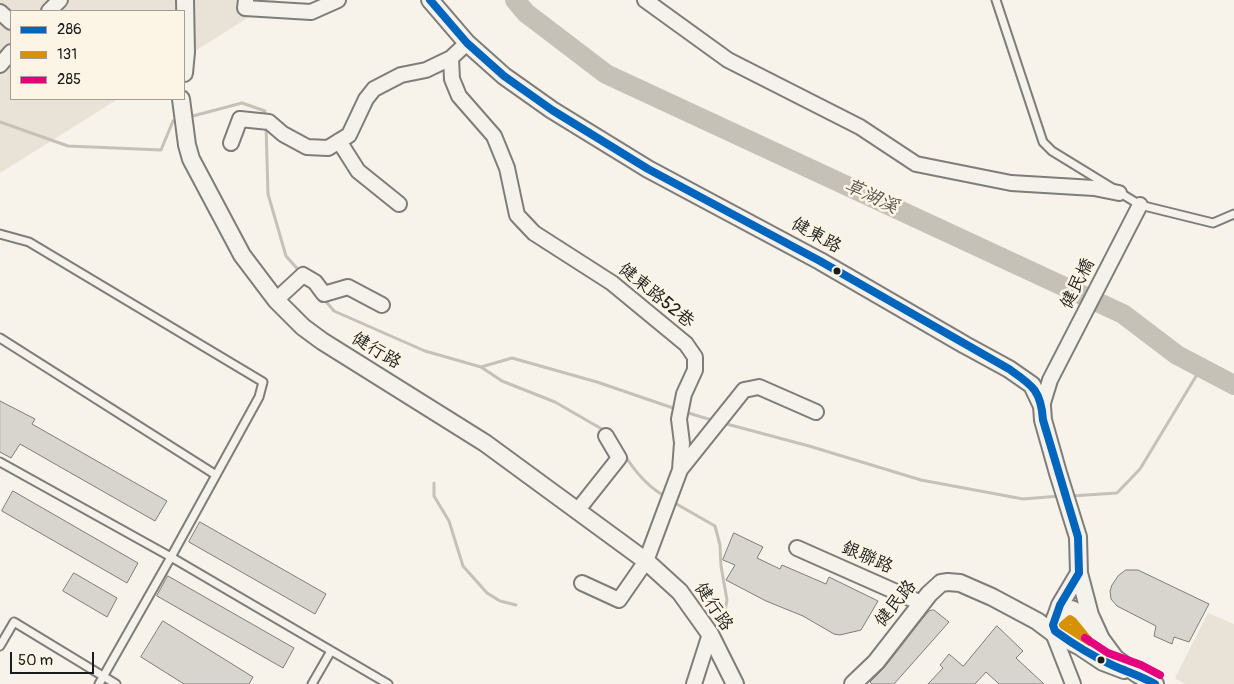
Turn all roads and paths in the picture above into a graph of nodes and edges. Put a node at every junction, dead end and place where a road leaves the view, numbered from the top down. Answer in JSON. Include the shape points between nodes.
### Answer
{"nodes":[{"id":1,"x":60,"y":0,"type":"edge"},
{"id":2,"x":185,"y":0,"type":"edge"},
{"id":3,"x":246,"y":0,"type":"edge"},
{"id":4,"x":290,"y":0,"type":"edge"},
{"id":5,"x":338,"y":0,"type":"edge"},
{"id":6,"x":430,"y":0,"type":"edge"},
{"id":7,"x":645,"y":0,"type":"edge"},
{"id":8,"x":996,"y":0,"type":"edge"},
{"id":9,"x":50,"y":10,"type":"edge"},
{"id":10,"x":0,"y":12,"type":"edge"},
{"id":11,"x":310,"y":12,"type":"junction"},
{"id":12,"x":10,"y":21,"type":"edge"},
{"id":13,"x":467,"y":44,"type":"junction"},
{"id":14,"x":10,"y":53,"type":"edge"},
{"id":15,"x":451,"y":58,"type":"junction"},
{"id":16,"x":185,"y":62,"type":"edge"},
{"id":17,"x":0,"y":65,"type":"edge"},
{"id":18,"x":181,"y":100,"type":"edge"},
{"id":19,"x":339,"y":142,"type":"junction"},
{"id":20,"x":231,"y":143,"type":"dead end"},
{"id":21,"x":1119,"y":193,"type":"junction"},
{"id":22,"x":399,"y":204,"type":"dead end"},
{"id":23,"x":1140,"y":206,"type":"junction"},
{"id":24,"x":1234,"y":214,"type":"edge"},
{"id":25,"x":0,"y":234,"type":"edge"},
{"id":26,"x":276,"y":300,"type":"junction"},
{"id":27,"x":382,"y":305,"type":"dead end"},
{"id":28,"x":0,"y":338,"type":"edge"},
{"id":29,"x":1042,"y":406,"type":"junction"},
{"id":30,"x":816,"y":412,"type":"dead end"},
{"id":31,"x":606,"y":436,"type":"dead end"},
{"id":32,"x":0,"y":462,"type":"edge"},
{"id":33,"x":680,"y":470,"type":"junction"},
{"id":34,"x":216,"y":475,"type":"junction"},
{"id":35,"x":577,"y":511,"type":"junction"},
{"id":36,"x":797,"y":548,"type":"dead end"},
{"id":37,"x":171,"y":557,"type":"junction"},
{"id":38,"x":646,"y":562,"type":"junction"},
{"id":39,"x":1080,"y":573,"type":"junction"},
{"id":40,"x":582,"y":583,"type":"dead end"},
{"id":41,"x":920,"y":603,"type":"junction"},
{"id":42,"x":1030,"y":618,"type":"junction"},
{"id":43,"x":1085,"y":620,"type":"junction"},
{"id":44,"x":1058,"y":623,"type":"junction"},
{"id":45,"x":710,"y":634,"type":"junction"},
{"id":46,"x":1101,"y":638,"type":"junction"},
{"id":47,"x":0,"y":646,"type":"edge"},
{"id":48,"x":331,"y":651,"type":"junction"},
{"id":49,"x":1137,"y":674,"type":"junction"},
{"id":50,"x":103,"y":676,"type":"junction"},
{"id":51,"x":857,"y":682,"type":"edge"},
{"id":52,"x":99,"y":684,"type":"edge"},
{"id":53,"x":116,"y":684,"type":"edge"},
{"id":54,"x":312,"y":684,"type":"edge"},
{"id":55,"x":388,"y":684,"type":"edge"},
{"id":56,"x":694,"y":684,"type":"edge"},
{"id":57,"x":734,"y":684,"type":"edge"},
{"id":58,"x":1073,"y":684,"type":"edge"},
{"id":59,"x":1155,"y":684,"type":"edge"}],
"edges":[{"from":1,"to":9,"type":"street"},
{"from":2,"to":16,"type":"street"},
{"from":3,"to":11,"type":"street","via":[[245,8]]},
{"from":4,"to":11,"type":"street"},
{"from":5,"to":11,"type":"street"},
{"from":6,"to":13,"type":"street","name":"健東路"},
{"from":7,"to":21,"type":"street","via":[[728,60],[860,126],[916,164],[1011,183],[1094,188]]},
{"from":8,"to":21,"type":"lane","via":[[1043,142]]},
{"from":10,"to":12,"type":"street"},
{"from":13,"to":15,"type":"street"},
{"from":13,"to":29,"type":"street","name":"健東路","via":[[504,76],[552,110],[648,169],[777,237],[1009,368],[1032,385]]},
{"from":14,"to":17,"type":"street"},
{"from":15,"to":19,"type":"street","via":[[374,88],[349,135]]},
{"from":15,"to":33,"type":"street","name":"健東路52巷","via":[[452,78],[459,96],[494,136],[507,168],[517,215],[534,233],[612,283],[686,344],[695,357],[695,370],[684,394],[679,419],[682,443]]},
{"from":18,"to":26,"type":"street","name":"健行路","via":[[187,145],[197,172],[242,255]]},
{"from":19,"to":20,"type":"street","via":[[328,148],[307,147],[269,122],[240,119]]},
{"from":19,"to":22,"type":"street","via":[[358,171]]},
{"from":21,"to":23,"type":"lane"},
{"from":23,"to":24,"type":"lane","via":[[1213,223]]},
{"from":23,"to":29,"type":"street","name":"健民橋","via":[[1050,380]]},
{"from":25,"to":34,"type":"lane","via":[[29,242],[263,382],[259,397]]},
{"from":26,"to":27,"type":"street","via":[[302,275],[315,282],[324,294],[348,287]]},
{"from":26,"to":35,"type":"street","name":"健行路","via":[[322,341],[485,443]]},
{"from":28,"to":34,"type":"lane"},
{"from":29,"to":39,"type":"street","name":"健東路","via":[[1043,420],[1078,537]]},
{"from":30,"to":33,"type":"street","via":[[759,387],[744,390]]},
{"from":31,"to":35,"type":"street","via":[[619,458]]},
{"from":32,"to":37,"type":"lane"},
{"from":33,"to":38,"type":"street"},
{"from":34,"to":37,"type":"lane"},
{"from":35,"to":38,"type":"street","name":"健行路"},
{"from":36,"to":41,"type":"street","name":"銀聯路"},
{"from":37,"to":48,"type":"lane"},
{"from":37,"to":50,"type":"lane"},
{"from":38,"to":40,"type":"street","via":[[620,600]]},
{"from":38,"to":45,"type":"street","name":"健行路","via":[[680,592]]},
{"from":39,"to":44,"type":"street"},
{"from":39,"to":46,"type":"street","name":"健東路","via":[[1090,615]]},
{"from":41,"to":42,"type":"street","name":"健民路","via":[[941,583],[953,582],[970,587]]},
{"from":41,"to":51,"type":"street","name":"健民路"},
{"from":42,"to":44,"type":"street","name":"健民路"},
{"from":42,"to":44,"type":"street","name":"健東路","via":[[1042,614]]},
{"from":43,"to":44,"type":"street","name":"健東路","via":[[1073,609],[1063,611]]},
{"from":43,"to":44,"type":"street","name":"健東路","via":[[1078,638]]},
{"from":43,"to":46,"type":"street","name":"健東路"},
{"from":44,"to":49,"type":"street","name":"健東路","via":[[1079,646],[1103,662]]},
{"from":44,"to":58,"type":"street"},
{"from":45,"to":56,"type":"street"},
{"from":45,"to":57,"type":"street","name":"健行路"},
{"from":46,"to":49,"type":"street","name":"健東路","via":[[1116,658]]},
{"from":47,"to":50,"type":"lane","via":[[14,622]]},
{"from":48,"to":54,"type":"lane"},
{"from":48,"to":55,"type":"lane"},
{"from":49,"to":59,"type":"street","name":"健東路"},
{"from":50,"to":52,"type":"lane"},
{"from":50,"to":53,"type":"lane"}]}
